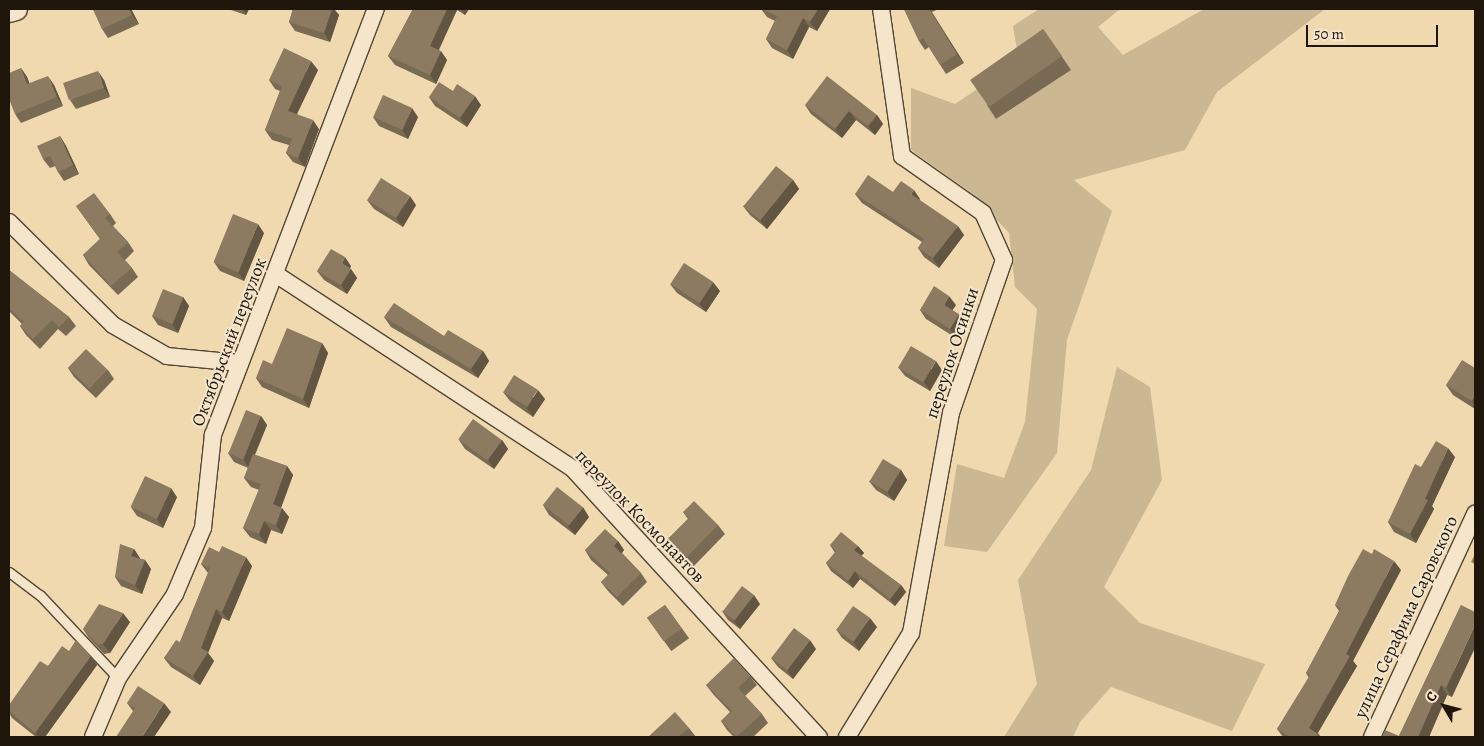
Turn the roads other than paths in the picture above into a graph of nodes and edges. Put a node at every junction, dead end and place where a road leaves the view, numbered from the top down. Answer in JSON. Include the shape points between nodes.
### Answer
{"nodes":[{"id":1,"x":16,"y":9,"type":"edge"},
{"id":2,"x":376,"y":9,"type":"edge"},
{"id":3,"x":882,"y":9,"type":"edge"},
{"id":4,"x":9,"y":11,"type":"edge"},
{"id":5,"x":9,"y":222,"type":"edge"},
{"id":6,"x":276,"y":275,"type":"junction"},
{"id":7,"x":240,"y":363,"type":"junction"},
{"id":8,"x":1475,"y":514,"type":"edge"},
{"id":9,"x":9,"y":572,"type":"edge"},
{"id":10,"x":118,"y":678,"type":"junction"},
{"id":11,"x":93,"y":737,"type":"edge"},
{"id":12,"x":819,"y":737,"type":"edge"},
{"id":13,"x":847,"y":737,"type":"edge"},
{"id":14,"x":1372,"y":737,"type":"edge"}],
"edges":[{"from":1,"to":4,"type":"street"},
{"from":2,"to":6,"type":"street","name":"Октябрьский переулок"},
{"from":3,"to":13,"type":"street","name":"переулок Осинки","via":[[902,156],[983,213],[1004,260],[952,413],[911,633]]},
{"from":5,"to":7,"type":"street","via":[[113,325],[167,356]]},
{"from":6,"to":7,"type":"street","name":"Октябрьский переулок"},
{"from":6,"to":12,"type":"street","name":"переулок Космонавтов","via":[[573,469]]},
{"from":7,"to":10,"type":"street","name":"Октябрьский переулок","via":[[213,435],[203,528],[176,594]]},
{"from":8,"to":14,"type":"street","name":"улица Серафима Саровского"},
{"from":9,"to":10,"type":"lane","via":[[40,595]]},
{"from":10,"to":11,"type":"street","name":"Октябрьский переулок"}]}
